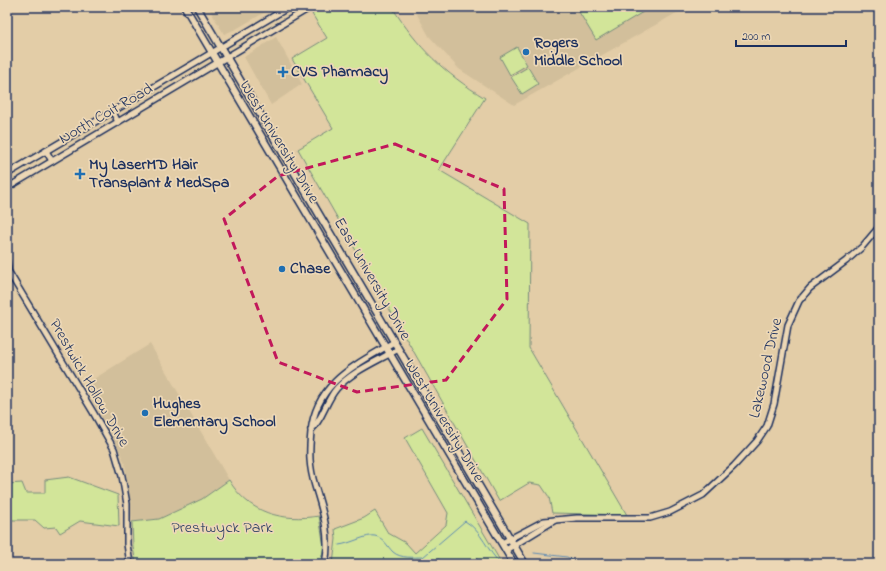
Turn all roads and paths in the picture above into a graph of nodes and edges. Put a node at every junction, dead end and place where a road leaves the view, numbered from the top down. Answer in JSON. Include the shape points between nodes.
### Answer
{"nodes":[{"id":1,"x":185,"y":7,"type":"edge"},
{"id":2,"x":197,"y":7,"type":"edge"},
{"id":3,"x":290,"y":7,"type":"edge"},
{"id":4,"x":312,"y":7,"type":"edge"},
{"id":5,"x":301,"y":9,"type":"edge"},
{"id":6,"x":221,"y":48,"type":"junction"},
{"id":7,"x":212,"y":53,"type":"junction"},
{"id":8,"x":227,"y":58,"type":"junction"},
{"id":9,"x":218,"y":64,"type":"junction"},
{"id":10,"x":113,"y":112,"type":"junction"},
{"id":11,"x":118,"y":122,"type":"junction"},
{"id":12,"x":46,"y":151,"type":"junction"},
{"id":13,"x":52,"y":161,"type":"junction"},
{"id":14,"x":7,"y":174,"type":"edge"},
{"id":15,"x":7,"y":188,"type":"edge"},
{"id":16,"x":879,"y":227,"type":"edge"},
{"id":17,"x":7,"y":262,"type":"edge"},
{"id":18,"x":7,"y":269,"type":"edge"},
{"id":19,"x":394,"y":342,"type":"junction"},
{"id":20,"x":385,"y":347,"type":"junction"},
{"id":21,"x":398,"y":349,"type":"junction"},
{"id":22,"x":389,"y":354,"type":"junction"},
{"id":23,"x":311,"y":430,"type":"junction"},
{"id":24,"x":556,"y":520,"type":"junction"},
{"id":25,"x":510,"y":538,"type":"junction"},
{"id":26,"x":502,"y":543,"type":"junction"},
{"id":27,"x":514,"y":545,"type":"junction"},
{"id":28,"x":506,"y":550,"type":"junction"},
{"id":29,"x":130,"y":564,"type":"edge"},
{"id":30,"x":325,"y":564,"type":"edge"},
{"id":31,"x":514,"y":564,"type":"edge"},
{"id":32,"x":525,"y":564,"type":"edge"}],
"edges":[{"from":1,"to":7,"type":"highway","name":"West University Drive"},
{"from":2,"to":6,"type":"highway","name":"East University Drive"},
{"from":3,"to":6,"type":"street","name":"North Coit Road"},
{"from":4,"to":5,"type":"street","name":"North Coit Road"},
{"from":5,"to":8,"type":"street","name":"North Coit Road"},
{"from":6,"to":7,"type":"street","name":"North Coit Road"},
{"from":6,"to":8,"type":"highway","name":"East University Drive"},
{"from":7,"to":9,"type":"highway","name":"West University Drive"},
{"from":7,"to":10,"type":"street","name":"North Coit Road"},
{"from":8,"to":9,"type":"street","name":"North Coit Road"},
{"from":8,"to":19,"type":"highway","name":"East University Drive"},
{"from":9,"to":11,"type":"street","name":"North Coit Road"},
{"from":9,"to":20,"type":"highway","name":"West University Drive"},
{"from":10,"to":11,"type":"street"},
{"from":10,"to":12,"type":"street","name":"North Coit Road"},
{"from":11,"to":13,"type":"street","name":"North Coit Road"},
{"from":12,"to":13,"type":"street"},
{"from":12,"to":14,"type":"street","name":"North Coit Road"},
{"from":13,"to":15,"type":"street","name":"North Coit Road"},
{"from":16,"to":24,"type":"street","name":"Lakewood Drive","via":[[862,247],[810,288],[799,301],[788,325],[774,404],[767,426],[734,466],[703,495],[670,512],[650,518]]},
{"from":17,"to":18,"type":"street","name":"Prestwick Hollow Drive"},
{"from":18,"to":29,"type":"street","name":"Prestwick Hollow Drive","via":[[114,449],[127,504]]},
{"from":19,"to":20,"type":"street"},
{"from":19,"to":21,"type":"highway","name":"East University Drive"},
{"from":20,"to":22,"type":"highway","name":"West University Drive"},
{"from":20,"to":23,"type":"street","via":[[351,367],[334,381],[318,404]]},
{"from":21,"to":22,"type":"street"},
{"from":21,"to":25,"type":"highway","name":"East University Drive"},
{"from":22,"to":23,"type":"street","via":[[357,372],[337,388],[316,426]]},
{"from":22,"to":26,"type":"highway","name":"West University Drive"},
{"from":23,"to":30,"type":"street","via":[[310,466],[326,520],[328,542]]},
{"from":24,"to":25,"type":"street","name":"Lakewood Drive","via":[[537,523]]},
{"from":24,"to":27,"type":"street","name":"Lakewood Drive"},
{"from":25,"to":26,"type":"street","name":"Lakewood Drive"},
{"from":25,"to":27,"type":"highway","name":"East University Drive"},
{"from":26,"to":28,"type":"highway","name":"West University Drive"},
{"from":27,"to":28,"type":"street","name":"Lakewood Drive"},
{"from":27,"to":32,"type":"highway","name":"East University Drive"},
{"from":28,"to":31,"type":"highway","name":"West University Drive"}]}
